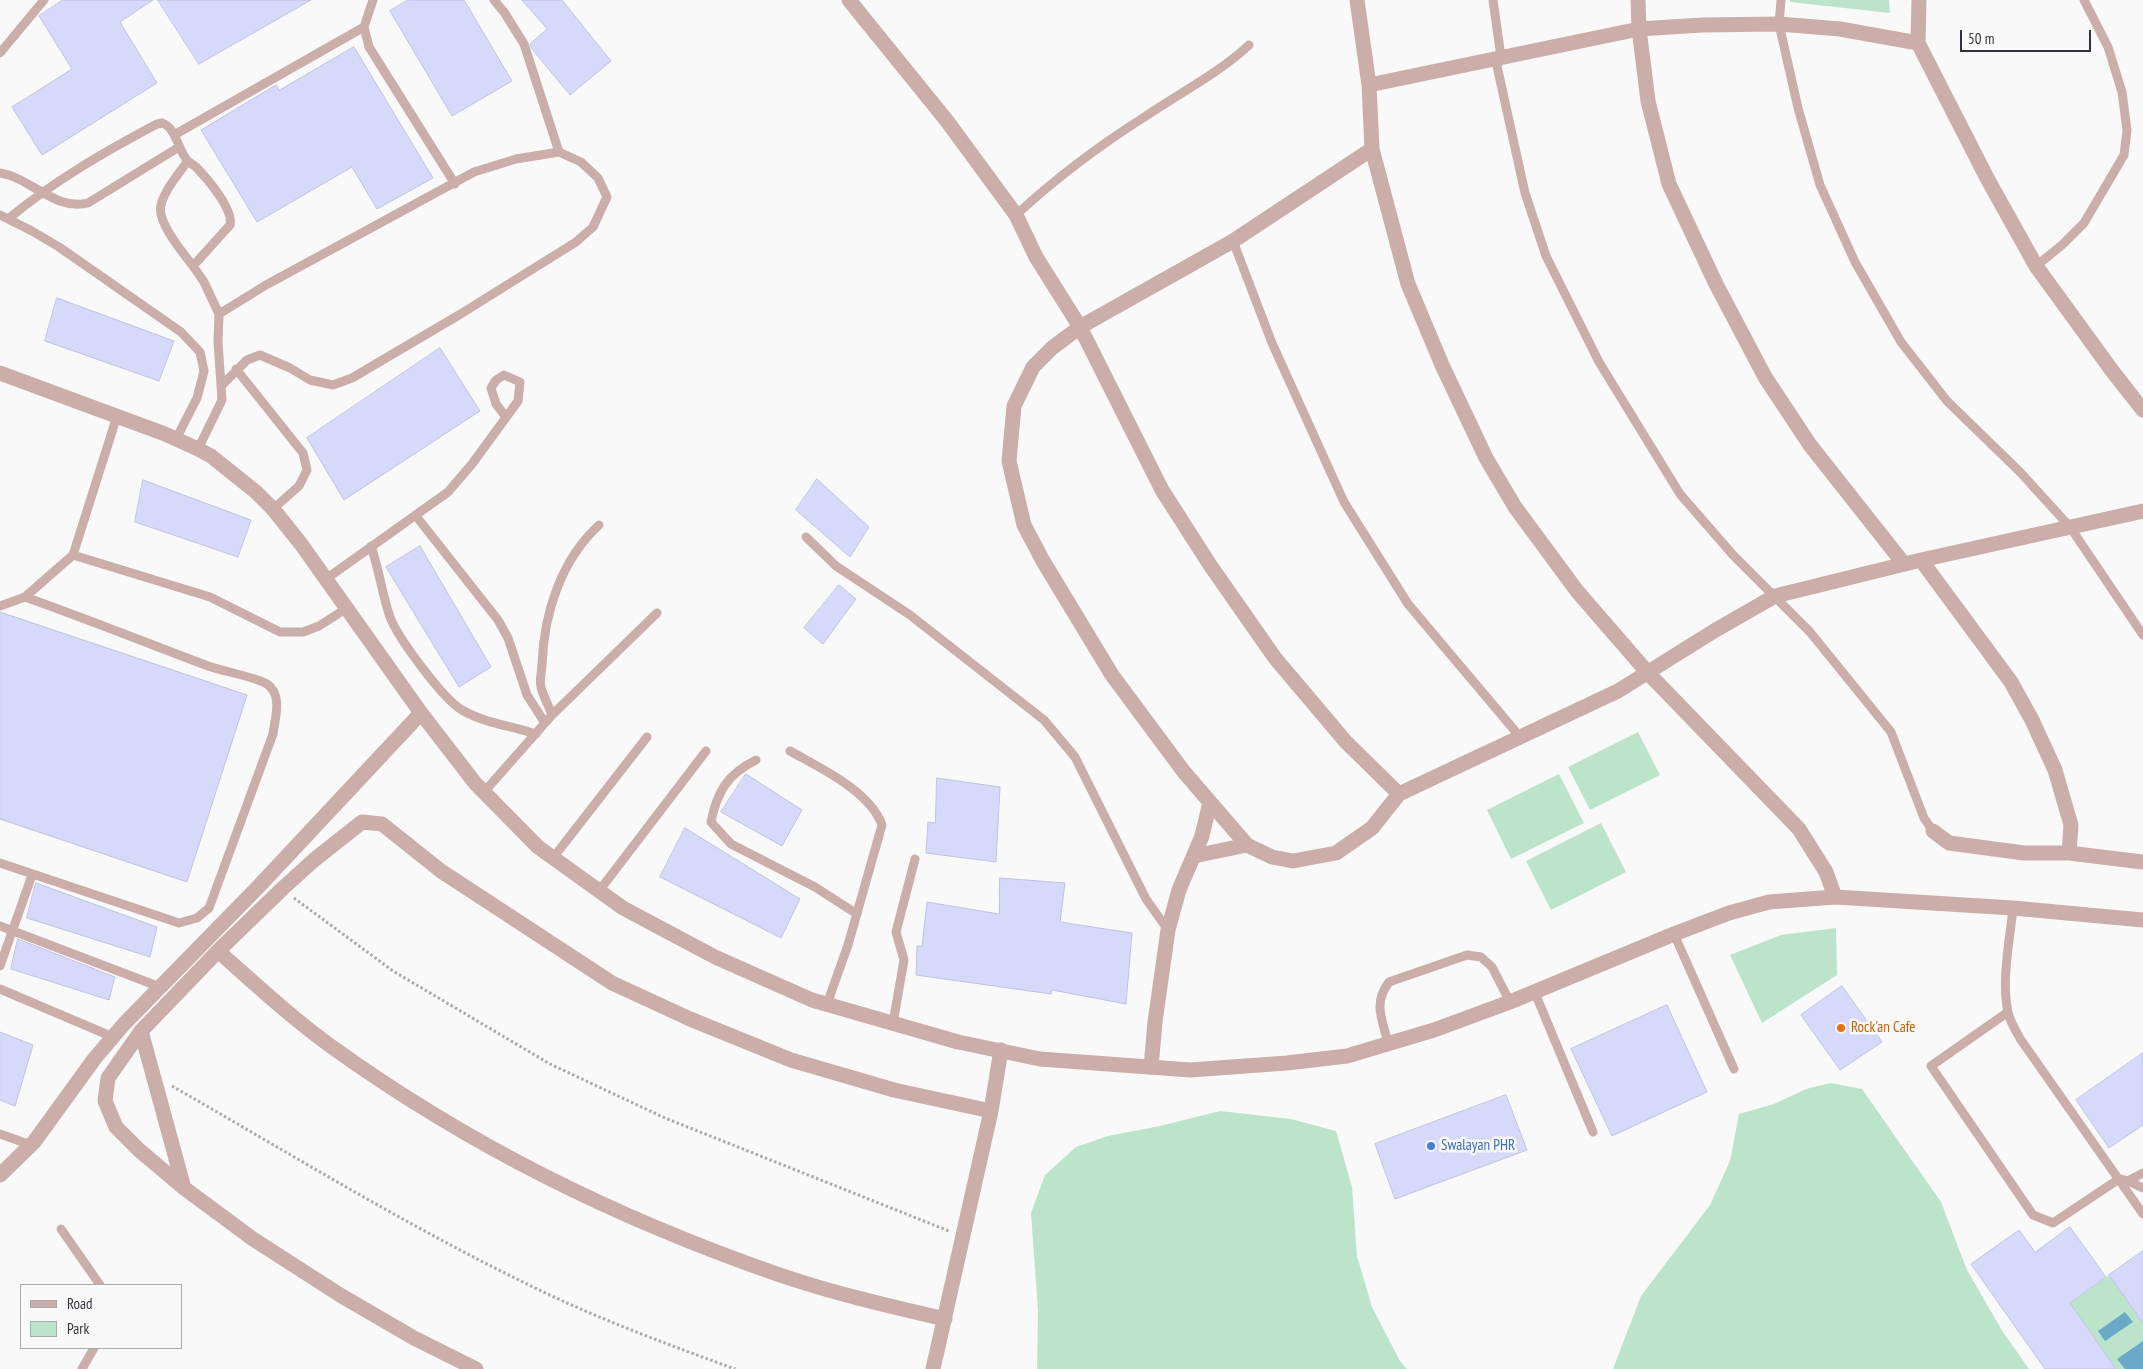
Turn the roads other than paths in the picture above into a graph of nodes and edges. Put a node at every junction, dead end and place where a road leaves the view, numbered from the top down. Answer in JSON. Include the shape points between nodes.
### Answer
{"nodes":[{"id":1,"x":44,"y":0,"type":"edge"},
{"id":2,"x":373,"y":0,"type":"edge"},
{"id":3,"x":494,"y":0,"type":"edge"},
{"id":4,"x":849,"y":0,"type":"edge"},
{"id":5,"x":1357,"y":0,"type":"edge"},
{"id":6,"x":1493,"y":0,"type":"edge"},
{"id":7,"x":1638,"y":0,"type":"edge"},
{"id":8,"x":1781,"y":0,"type":"edge"},
{"id":9,"x":1919,"y":0,"type":"edge"},
{"id":10,"x":2084,"y":0,"type":"edge"},
{"id":11,"x":1779,"y":24,"type":"junction"},
{"id":12,"x":364,"y":27,"type":"junction"},
{"id":13,"x":1639,"y":29,"type":"junction"},
{"id":14,"x":1918,"y":43,"type":"junction"},
{"id":15,"x":1249,"y":45,"type":"dead end"},
{"id":16,"x":0,"y":53,"type":"edge"},
{"id":17,"x":1501,"y":57,"type":"junction"},
{"id":18,"x":1369,"y":85,"type":"junction"},
{"id":19,"x":174,"y":135,"type":"junction"},
{"id":20,"x":179,"y":146,"type":"junction"},
{"id":21,"x":1372,"y":149,"type":"junction"},
{"id":22,"x":559,"y":152,"type":"junction"},
{"id":23,"x":187,"y":162,"type":"junction"},
{"id":24,"x":0,"y":173,"type":"edge"},
{"id":25,"x":455,"y":184,"type":"junction"},
{"id":26,"x":42,"y":192,"type":"junction"},
{"id":27,"x":1016,"y":214,"type":"junction"},
{"id":28,"x":4,"y":217,"type":"edge"},
{"id":29,"x":1233,"y":241,"type":"junction"},
{"id":30,"x":193,"y":266,"type":"junction"},
{"id":31,"x":2036,"y":266,"type":"junction"},
{"id":32,"x":219,"y":314,"type":"junction"},
{"id":33,"x":1080,"y":327,"type":"junction"},
{"id":34,"x":236,"y":369,"type":"junction"},
{"id":35,"x":0,"y":373,"type":"edge"},
{"id":36,"x":222,"y":385,"type":"junction"},
{"id":37,"x":2143,"y":410,"type":"edge"},
{"id":38,"x":117,"y":416,"type":"junction"},
{"id":39,"x":506,"y":417,"type":"dead end"},
{"id":40,"x":176,"y":439,"type":"junction"},
{"id":41,"x":198,"y":449,"type":"junction"},
{"id":42,"x":273,"y":509,"type":"junction"},
{"id":43,"x":2143,"y":511,"type":"edge"},
{"id":44,"x":416,"y":516,"type":"junction"},
{"id":45,"x":599,"y":525,"type":"dead end"},
{"id":46,"x":2070,"y":527,"type":"junction"},
{"id":47,"x":806,"y":537,"type":"dead end"},
{"id":48,"x":371,"y":546,"type":"junction"},
{"id":49,"x":73,"y":555,"type":"junction"},
{"id":50,"x":1921,"y":560,"type":"junction"},
{"id":51,"x":1904,"y":564,"type":"junction"},
{"id":52,"x":326,"y":579,"type":"junction"},
{"id":53,"x":1775,"y":596,"type":"junction"},
{"id":54,"x":25,"y":597,"type":"junction"},
{"id":55,"x":0,"y":606,"type":"edge"},
{"id":56,"x":347,"y":608,"type":"junction"},
{"id":57,"x":658,"y":613,"type":"dead end"},
{"id":58,"x":2143,"y":635,"type":"edge"},
{"id":59,"x":1648,"y":673,"type":"junction"},
{"id":60,"x":421,"y":713,"type":"junction"},
{"id":61,"x":552,"y":715,"type":"junction"},
{"id":62,"x":544,"y":724,"type":"junction"},
{"id":63,"x":536,"y":734,"type":"junction"},
{"id":64,"x":646,"y":738,"type":"dead end"},
{"id":65,"x":1520,"y":738,"type":"junction"},
{"id":66,"x":706,"y":751,"type":"dead end"},
{"id":67,"x":790,"y":751,"type":"dead end"},
{"id":68,"x":756,"y":760,"type":"dead end"},
{"id":69,"x":484,"y":792,"type":"junction"},
{"id":70,"x":1399,"y":794,"type":"junction"},
{"id":71,"x":1210,"y":802,"type":"junction"},
{"id":72,"x":1933,"y":832,"type":"joint"},
{"id":73,"x":1247,"y":845,"type":"junction"},
{"id":74,"x":2070,"y":853,"type":"junction"},
{"id":75,"x":1194,"y":856,"type":"junction"},
{"id":76,"x":553,"y":858,"type":"junction"},
{"id":77,"x":915,"y":859,"type":"dead end"},
{"id":78,"x":2143,"y":862,"type":"edge"},
{"id":79,"x":0,"y":863,"type":"edge"},
{"id":80,"x":32,"y":875,"type":"junction"},
{"id":81,"x":599,"y":891,"type":"junction"},
{"id":82,"x":1835,"y":897,"type":"junction"},
{"id":83,"x":2013,"y":908,"type":"junction"},
{"id":84,"x":857,"y":914,"type":"junction"},
{"id":85,"x":2143,"y":920,"type":"edge"},
{"id":86,"x":0,"y":926,"type":"edge"},
{"id":87,"x":1168,"y":930,"type":"junction"},
{"id":88,"x":12,"y":931,"type":"junction"},
{"id":89,"x":1674,"y":934,"type":"junction"},
{"id":90,"x":218,"y":951,"type":"junction"},
{"id":91,"x":0,"y":966,"type":"edge"},
{"id":92,"x":160,"y":987,"type":"junction"},
{"id":93,"x":0,"y":989,"type":"edge"},
{"id":94,"x":1534,"y":993,"type":"junction"},
{"id":95,"x":1510,"y":1002,"type":"junction"},
{"id":96,"x":827,"y":1004,"type":"junction"},
{"id":97,"x":2008,"y":1012,"type":"junction"},
{"id":98,"x":893,"y":1024,"type":"junction"},
{"id":99,"x":141,"y":1031,"type":"junction"},
{"id":100,"x":113,"y":1037,"type":"junction"},
{"id":101,"x":1388,"y":1043,"type":"junction"},
{"id":102,"x":1001,"y":1050,"type":"junction"},
{"id":103,"x":1151,"y":1067,"type":"junction"},
{"id":104,"x":1734,"y":1069,"type":"dead end"},
{"id":105,"x":991,"y":1111,"type":"junction"},
{"id":106,"x":1593,"y":1132,"type":"dead end"},
{"id":107,"x":0,"y":1134,"type":"edge"},
{"id":108,"x":31,"y":1145,"type":"junction"},
{"id":109,"x":2143,"y":1173,"type":"edge"},
{"id":110,"x":0,"y":1175,"type":"edge"},
{"id":111,"x":2123,"y":1180,"type":"junction"},
{"id":112,"x":184,"y":1188,"type":"junction"},
{"id":113,"x":2143,"y":1188,"type":"edge"},
{"id":114,"x":2143,"y":1214,"type":"edge"},
{"id":115,"x":61,"y":1229,"type":"dead end"},
{"id":116,"x":99,"y":1284,"type":"edge"},
{"id":117,"x":945,"y":1319,"type":"junction"},
{"id":118,"x":93,"y":1349,"type":"edge"},
{"id":119,"x":82,"y":1369,"type":"edge"},
{"id":120,"x":476,"y":1369,"type":"edge"},
{"id":121,"x":933,"y":1369,"type":"edge"}],
"edges":[{"from":1,"to":16,"type":"lane"},
{"from":2,"to":12,"type":"lane"},
{"from":3,"to":22,"type":"lane","via":[[524,44]]},
{"from":4,"to":27,"type":"street","via":[[948,121]]},
{"from":5,"to":18,"type":"street"},
{"from":6,"to":17,"type":"lane"},
{"from":7,"to":13,"type":"street"},
{"from":8,"to":11,"type":"lane"},
{"from":9,"to":14,"type":"street"},
{"from":10,"to":31,"type":"lane","via":[[2108,47],[2122,92],[2127,130],[2124,154],[2084,222],[2062,246]]},
{"from":11,"to":13,"type":"street"},
{"from":11,"to":14,"type":"street","via":[[1840,29]]},
{"from":11,"to":46,"type":"lane","via":[[1820,184],[1855,262],[1901,342],[1947,400]]},
{"from":12,"to":19,"type":"lane"},
{"from":12,"to":25,"type":"lane","via":[[369,47]]},
{"from":13,"to":17,"type":"street"},
{"from":13,"to":51,"type":"street","via":[[1648,100],[1669,184],[1716,284],[1765,377],[1810,445]]},
{"from":14,"to":31,"type":"street"},
{"from":15,"to":27,"type":"lane","via":[[1236,58],[1143,117],[1052,182]]},
{"from":17,"to":18,"type":"street"},
{"from":17,"to":53,"type":"lane","via":[[1497,66],[1525,192],[1546,256],[1598,362],[1680,494],[1733,555]]},
{"from":18,"to":21,"type":"street"},
{"from":19,"to":20,"type":"lane"},
{"from":19,"to":26,"type":"lane","via":[[166,124],[157,124]]},
{"from":20,"to":23,"type":"lane"},
{"from":20,"to":26,"type":"lane","via":[[88,203],[69,205]]},
{"from":21,"to":29,"type":"street"},
{"from":21,"to":59,"type":"street","via":[[1408,284],[1486,458],[1515,507],[1577,591]]},
{"from":22,"to":25,"type":"lane","via":[[516,159],[474,172]]},
{"from":22,"to":34,"type":"lane","via":[[581,162],[598,178],[607,198],[593,227],[576,242],[352,378],[333,385],[310,380],[260,355]]},
{"from":23,"to":30,"type":"lane","via":[[160,207],[161,218]]},
{"from":23,"to":30,"type":"lane","via":[[205,177],[232,218],[230,225]]},
{"from":24,"to":26,"type":"lane"},
{"from":25,"to":32,"type":"lane","via":[[266,285]]},
{"from":26,"to":28,"type":"lane"},
{"from":27,"to":33,"type":"street","via":[[1036,257]]},
{"from":28,"to":40,"type":"lane","via":[[59,247],[181,332],[200,352],[204,371],[197,398]]},
{"from":29,"to":33,"type":"street"},
{"from":29,"to":65,"type":"lane","via":[[1272,343],[1344,502],[1408,604]]},
{"from":30,"to":32,"type":"lane"},
{"from":31,"to":37,"type":"street"},
{"from":32,"to":36,"type":"lane"},
{"from":33,"to":70,"type":"street","via":[[1162,490],[1210,565],[1275,658],[1346,742]]},
{"from":33,"to":71,"type":"street","via":[[1033,367],[1014,406],[1010,460],[1024,525],[1112,675]]},
{"from":34,"to":36,"type":"lane"},
{"from":34,"to":42,"type":"lane","via":[[303,453],[307,470],[299,486]]},
{"from":35,"to":38,"type":"street"},
{"from":36,"to":41,"type":"lane","via":[[222,400]]},
{"from":38,"to":40,"type":"street"},
{"from":38,"to":49,"type":"lane"},
{"from":39,"to":44,"type":"lane","via":[[448,492]]},
{"from":40,"to":41,"type":"street"},
{"from":41,"to":42,"type":"street","via":[[256,492]]},
{"from":42,"to":52,"type":"street"},
{"from":43,"to":46,"type":"street"},
{"from":44,"to":48,"type":"lane"},
{"from":44,"to":62,"type":"lane","via":[[498,620],[508,638],[527,696]]},
{"from":45,"to":61,"type":"lane","via":[[584,540],[550,605],[543,641],[540,686]]},
{"from":46,"to":50,"type":"street"},
{"from":46,"to":58,"type":"lane"},
{"from":47,"to":87,"type":"lane","via":[[836,566],[910,615],[1044,720],[1075,757],[1146,899]]},
{"from":48,"to":52,"type":"lane"},
{"from":48,"to":63,"type":"lane","via":[[391,618],[426,674],[461,710]]},
{"from":49,"to":54,"type":"lane"},
{"from":49,"to":56,"type":"lane","via":[[210,597],[280,632],[303,632]]},
{"from":50,"to":51,"type":"street"},
{"from":50,"to":74,"type":"street","via":[[2011,682],[2032,720],[2055,770],[2071,824]]},
{"from":51,"to":53,"type":"street"},
{"from":52,"to":56,"type":"street"},
{"from":53,"to":59,"type":"street"},
{"from":53,"to":72,"type":"lane","via":[[1810,632],[1891,732],[1924,818]]},
{"from":54,"to":55,"type":"lane"},
{"from":54,"to":80,"type":"lane","via":[[209,666],[267,684],[277,698],[272,734],[209,908],[197,918],[178,923]]},
{"from":56,"to":60,"type":"street"},
{"from":57,"to":61,"type":"lane"},
{"from":59,"to":65,"type":"street"},
{"from":59,"to":82,"type":"street","via":[[1799,829],[1826,872]]},
{"from":60,"to":69,"type":"street"},
{"from":60,"to":92,"type":"street"},
{"from":61,"to":62,"type":"lane"},
{"from":62,"to":63,"type":"lane"},
{"from":63,"to":69,"type":"lane"},
{"from":64,"to":76,"type":"lane"},
{"from":65,"to":70,"type":"street"},
{"from":66,"to":81,"type":"lane"},
{"from":67,"to":84,"type":"lane","via":[[859,794],[878,813],[882,825]]},
{"from":68,"to":84,"type":"lane","via":[[730,776],[714,806],[711,822],[730,844],[815,887]]},
{"from":69,"to":76,"type":"street"},
{"from":70,"to":73,"type":"street","via":[[1372,828],[1336,853],[1293,861],[1272,857]]},
{"from":71,"to":73,"type":"street"},
{"from":71,"to":75,"type":"street"},
{"from":72,"to":74,"type":"street","via":[[1949,843],[2024,853]]},
{"from":73,"to":75,"type":"street"},
{"from":74,"to":78,"type":"street"},
{"from":75,"to":87,"type":"street","via":[[1179,890]]},
{"from":76,"to":81,"type":"street"},
{"from":77,"to":98,"type":"lane","via":[[896,932],[904,960]]},
{"from":79,"to":80,"type":"lane"},
{"from":80,"to":88,"type":"lane"},
{"from":81,"to":96,"type":"street","via":[[623,908],[715,957]]},
{"from":82,"to":83,"type":"street"},
{"from":82,"to":89,"type":"street","via":[[1769,902]]},
{"from":83,"to":85,"type":"street"},
{"from":83,"to":97,"type":"lane","via":[[2007,973]]},
{"from":84,"to":96,"type":"lane"},
{"from":86,"to":88,"type":"lane"},
{"from":87,"to":103,"type":"street"},
{"from":88,"to":91,"type":"lane"},
{"from":88,"to":92,"type":"lane"},
{"from":89,"to":94,"type":"street"},
{"from":89,"to":104,"type":"lane"},
{"from":90,"to":99,"type":"street"},
{"from":90,"to":105,"type":"street","via":[[314,860],[362,822],[382,824],[441,871],[612,983],[790,1060],[894,1090]]},
{"from":90,"to":117,"type":"street","via":[[331,1046],[447,1124],[518,1164],[633,1218],[761,1268],[865,1300]]},
{"from":92,"to":100,"type":"street"},
{"from":93,"to":100,"type":"lane"},
{"from":94,"to":95,"type":"street"},
{"from":94,"to":106,"type":"lane"},
{"from":95,"to":101,"type":"street"},
{"from":95,"to":101,"type":"lane","via":[[1492,967],[1481,957],[1467,955],[1389,982],[1381,992],[1379,1008]]},
{"from":96,"to":98,"type":"street"},
{"from":97,"to":111,"type":"lane","via":[[2021,1040]]},
{"from":97,"to":111,"type":"lane","via":[[1931,1066],[2033,1215],[2053,1223]]},
{"from":98,"to":102,"type":"street"},
{"from":99,"to":112,"type":"street"},
{"from":99,"to":112,"type":"street","via":[[108,1078],[105,1101],[116,1126]]},
{"from":100,"to":108,"type":"street"},
{"from":101,"to":103,"type":"street","via":[[1347,1056],[1287,1063],[1190,1070]]},
{"from":102,"to":103,"type":"street","via":[[1040,1059]]},
{"from":102,"to":105,"type":"street"},
{"from":105,"to":117,"type":"street"},
{"from":107,"to":108,"type":"lane"},
{"from":108,"to":110,"type":"street"},
{"from":109,"to":111,"type":"lane"},
{"from":111,"to":113,"type":"lane"},
{"from":111,"to":114,"type":"lane"},
{"from":112,"to":120,"type":"street","via":[[253,1239],[340,1295]]},
{"from":115,"to":116,"type":"lane"},
{"from":117,"to":121,"type":"street"},
{"from":118,"to":119,"type":"lane"}]}
